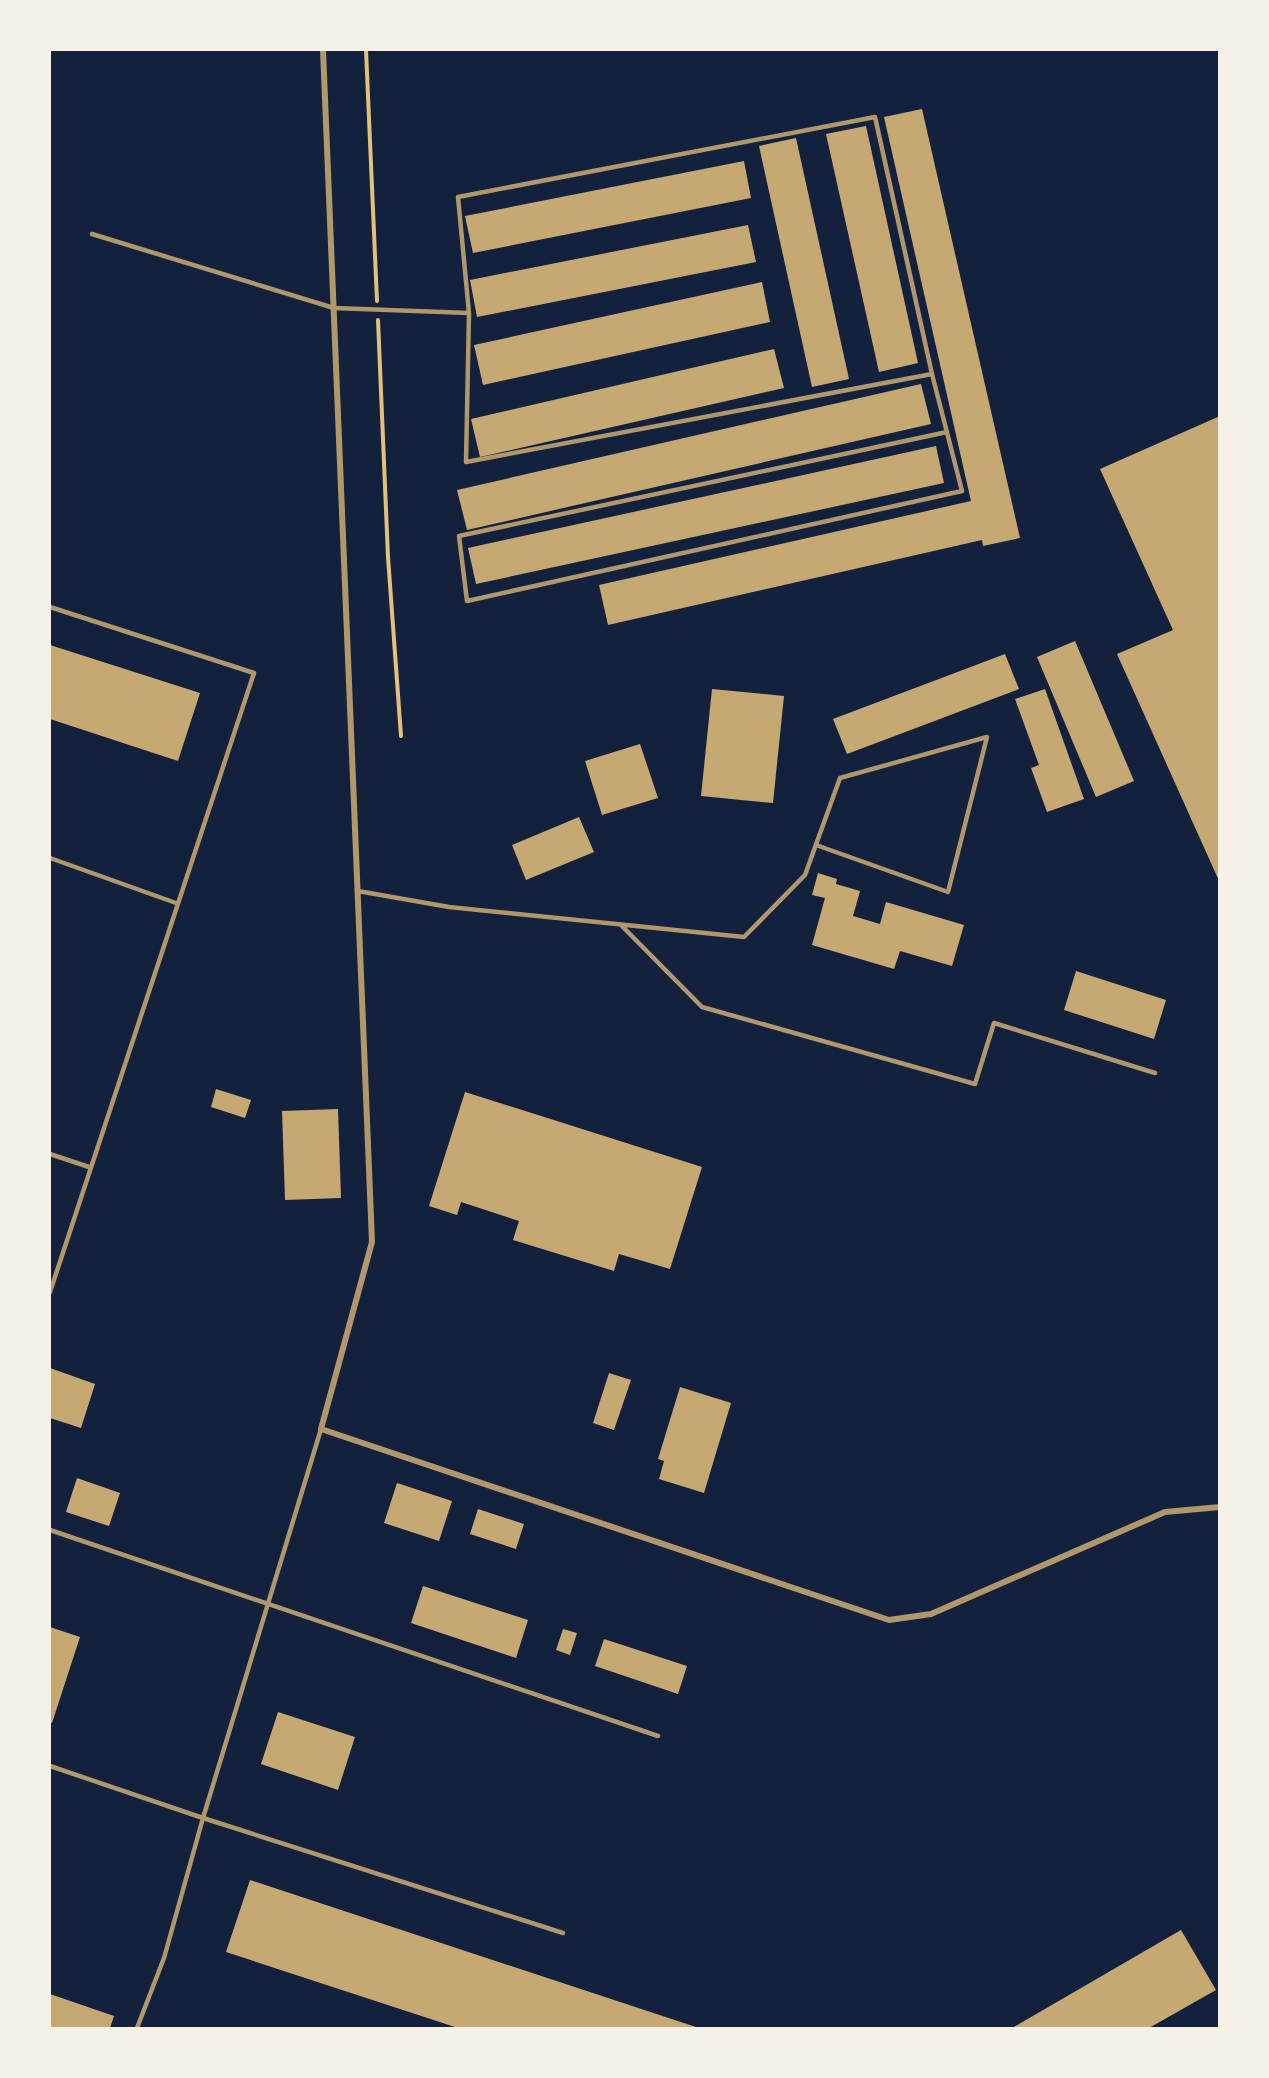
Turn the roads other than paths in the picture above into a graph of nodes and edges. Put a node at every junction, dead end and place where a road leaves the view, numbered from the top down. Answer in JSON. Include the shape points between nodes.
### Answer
{"nodes":[{"id":1,"x":323,"y":50,"type":"edge"},
{"id":2,"x":92,"y":234,"type":"dead end"},
{"id":3,"x":334,"y":308,"type":"junction"},
{"id":4,"x":470,"y":314,"type":"junction"},
{"id":5,"x":932,"y":374,"type":"junction"},
{"id":6,"x":947,"y":432,"type":"junction"},
{"id":7,"x":50,"y":607,"type":"edge"},
{"id":8,"x":816,"y":845,"type":"junction"},
{"id":9,"x":50,"y":858,"type":"edge"},
{"id":10,"x":358,"y":891,"type":"junction"},
{"id":11,"x":176,"y":903,"type":"junction"},
{"id":12,"x":621,"y":925,"type":"junction"},
{"id":13,"x":1155,"y":1073,"type":"dead end"},
{"id":14,"x":50,"y":1154,"type":"edge"},
{"id":15,"x":89,"y":1167,"type":"junction"},
{"id":16,"x":50,"y":1292,"type":"edge"},
{"id":17,"x":321,"y":1429,"type":"junction"},
{"id":18,"x":1220,"y":1507,"type":"edge"},
{"id":19,"x":50,"y":1530,"type":"edge"},
{"id":20,"x":270,"y":1603,"type":"junction"},
{"id":21,"x":658,"y":1736,"type":"dead end"},
{"id":22,"x":50,"y":1766,"type":"edge"},
{"id":23,"x":203,"y":1818,"type":"junction"},
{"id":24,"x":563,"y":1933,"type":"dead end"},
{"id":25,"x":136,"y":2028,"type":"edge"}],
"edges":[{"from":1,"to":3,"type":"street"},
{"from":2,"to":3,"type":"lane"},
{"from":3,"to":4,"type":"lane"},
{"from":3,"to":10,"type":"street"},
{"from":4,"to":5,"type":"lane","via":[[466,462]]},
{"from":4,"to":5,"type":"lane","via":[[458,197],[875,117]]},
{"from":5,"to":6,"type":"lane"},
{"from":6,"to":6,"type":"lane","via":[[962,490],[467,600],[459,536]]},
{"from":7,"to":11,"type":"lane","via":[[254,673]]},
{"from":8,"to":8,"type":"lane","via":[[840,778],[987,737],[948,892]]},
{"from":8,"to":12,"type":"lane","via":[[805,875],[744,937]]},
{"from":9,"to":11,"type":"lane"},
{"from":10,"to":12,"type":"lane","via":[[449,907]]},
{"from":10,"to":17,"type":"street","via":[[372,1242]]},
{"from":11,"to":15,"type":"lane"},
{"from":12,"to":13,"type":"lane","via":[[702,1007],[975,1084],[994,1023]]},
{"from":14,"to":15,"type":"lane"},
{"from":15,"to":16,"type":"lane"},
{"from":17,"to":18,"type":"street","via":[[889,1620],[931,1614],[1165,1512]]},
{"from":17,"to":20,"type":"lane"},
{"from":19,"to":20,"type":"lane"},
{"from":20,"to":21,"type":"lane"},
{"from":20,"to":23,"type":"lane"},
{"from":22,"to":23,"type":"lane"},
{"from":23,"to":24,"type":"lane"},
{"from":23,"to":25,"type":"lane","via":[[164,1958]]}]}
